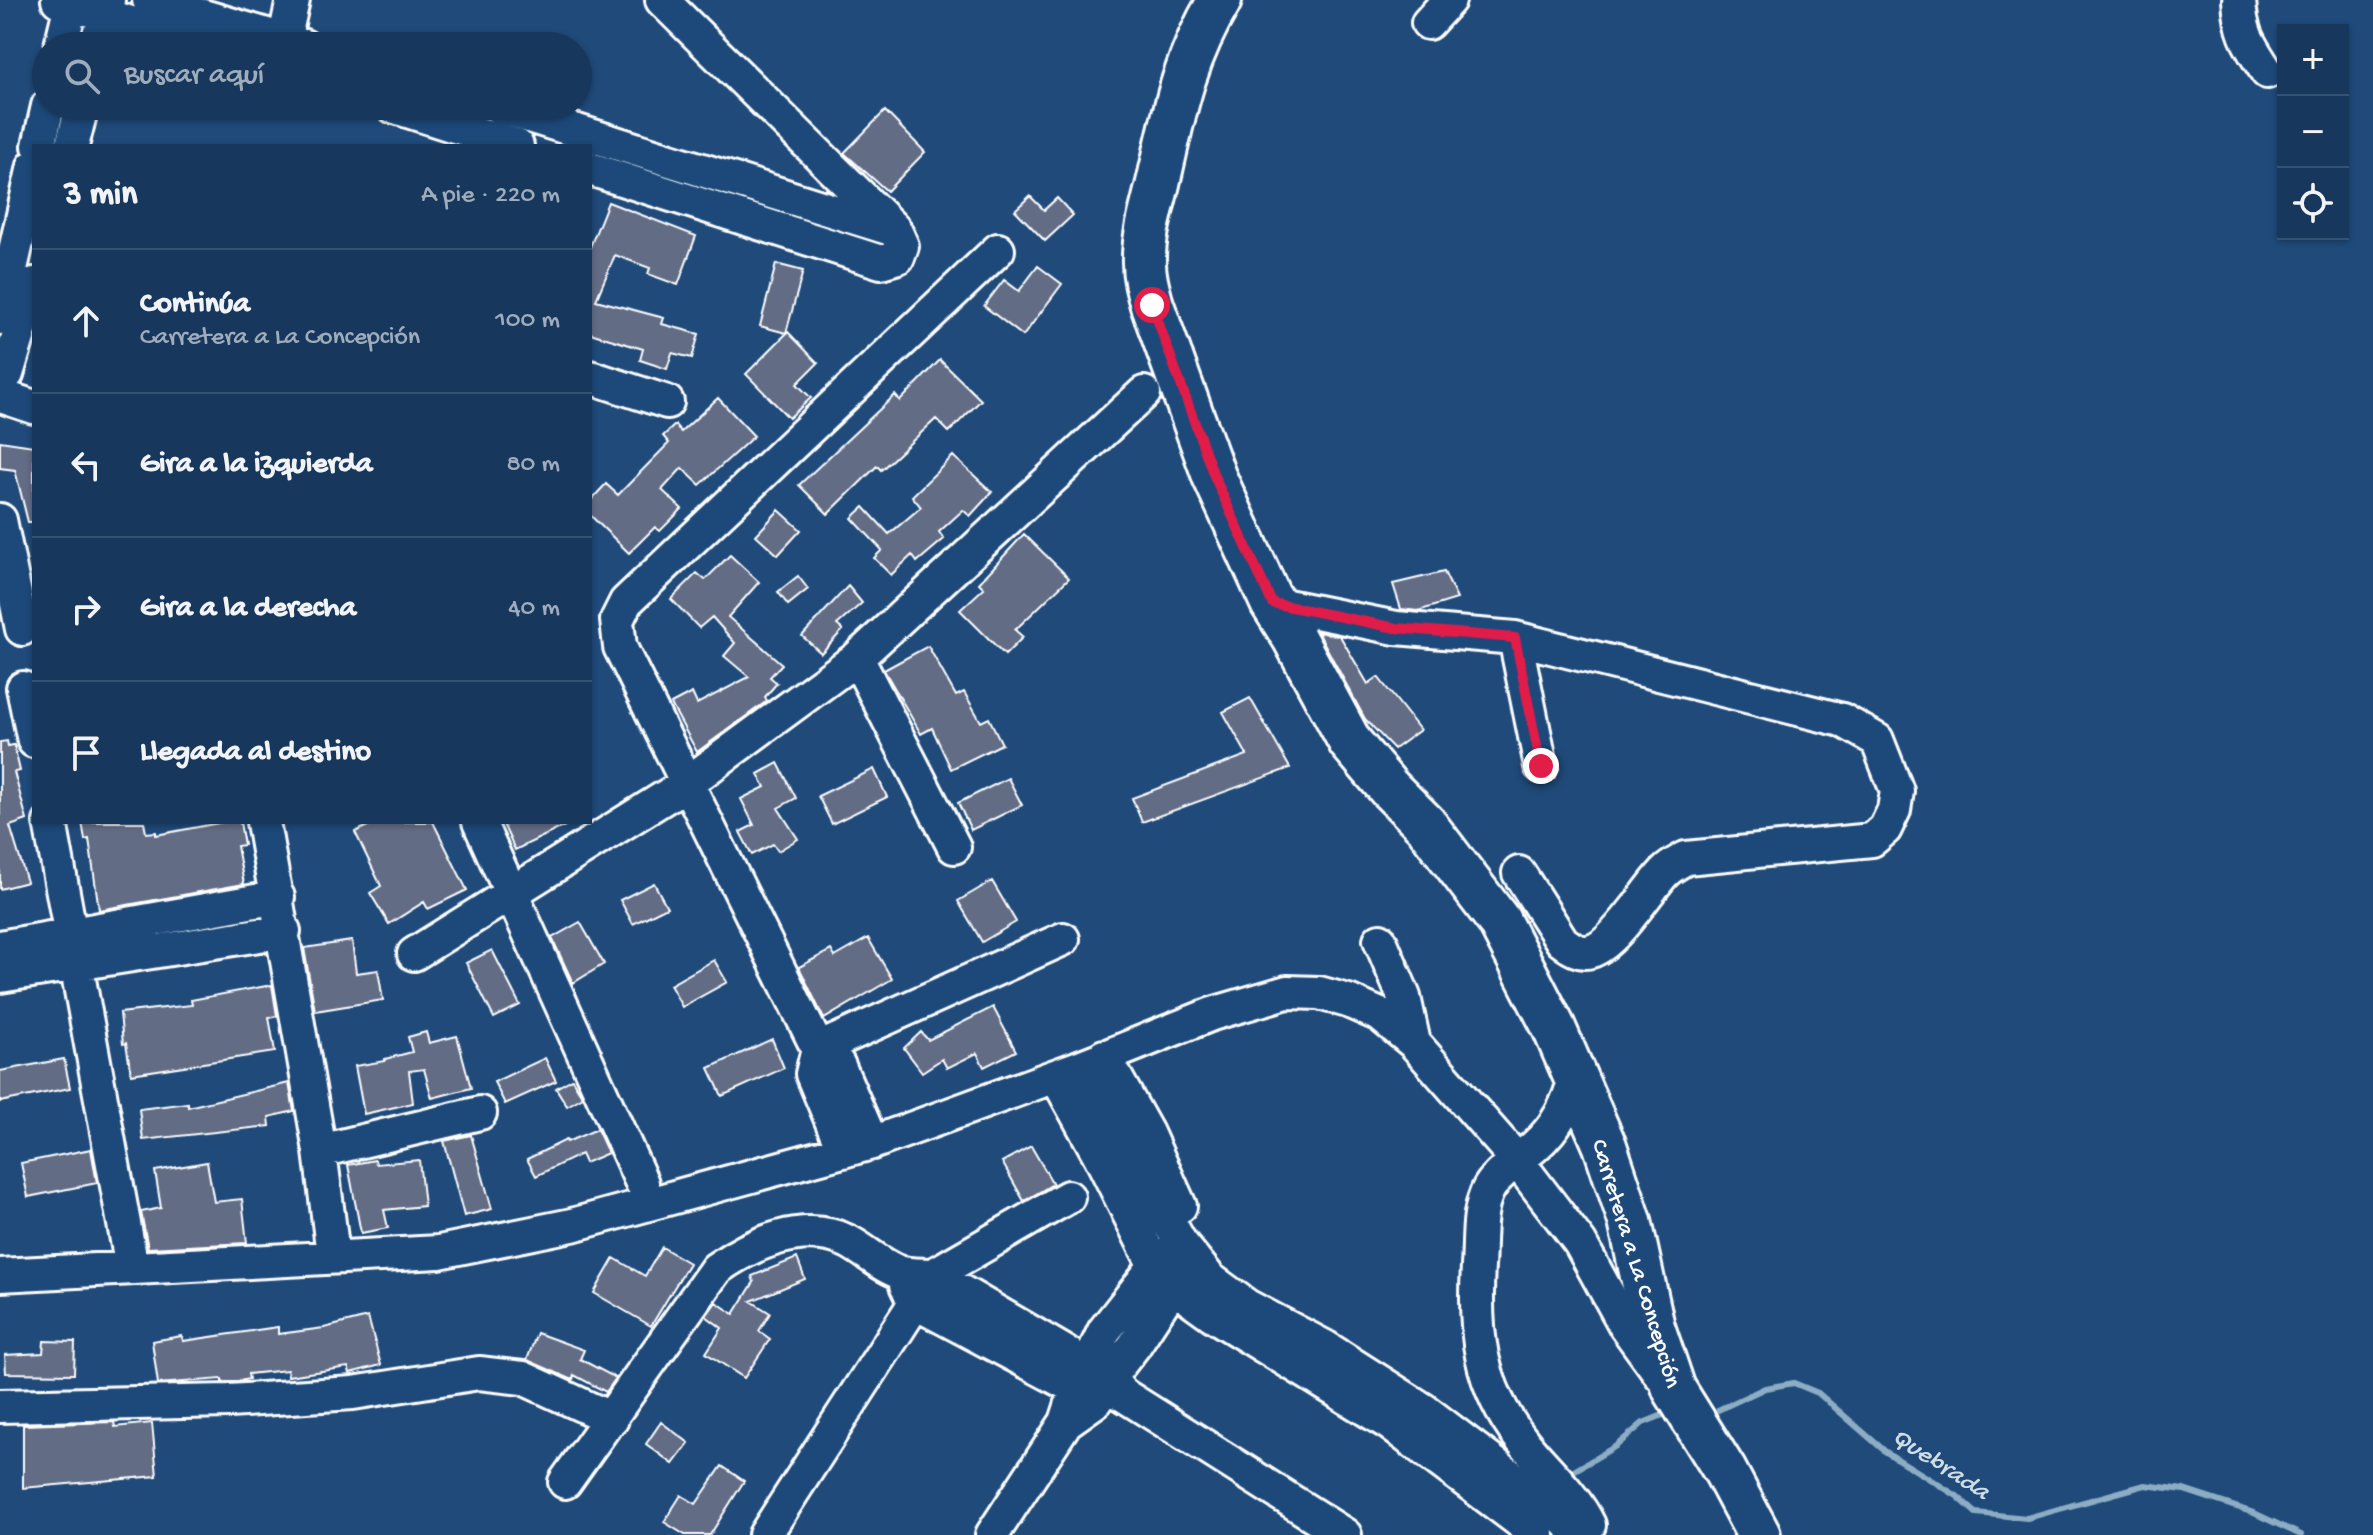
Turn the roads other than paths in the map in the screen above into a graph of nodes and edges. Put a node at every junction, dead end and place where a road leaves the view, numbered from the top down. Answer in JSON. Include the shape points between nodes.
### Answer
{"nodes":[{"id":1,"x":149,"y":0,"type":"edge"},
{"id":2,"x":293,"y":0,"type":"edge"},
{"id":3,"x":662,"y":0,"type":"edge"},
{"id":4,"x":1220,"y":0,"type":"edge"},
{"id":5,"x":2239,"y":0,"type":"edge"},
{"id":6,"x":67,"y":2,"type":"edge"},
{"id":7,"x":106,"y":7,"type":"edge"},
{"id":8,"x":63,"y":32,"type":"edge"},
{"id":9,"x":100,"y":32,"type":"edge"},
{"id":10,"x":169,"y":32,"type":"edge"},
{"id":11,"x":252,"y":32,"type":"edge"},
{"id":12,"x":291,"y":32,"type":"edge"},
{"id":13,"x":2267,"y":72,"type":"dead end"},
{"id":14,"x":45,"y":120,"type":"edge"},
{"id":15,"x":78,"y":120,"type":"edge"},
{"id":16,"x":436,"y":120,"type":"edge"},
{"id":17,"x":542,"y":120,"type":"edge"},
{"id":18,"x":39,"y":144,"type":"edge"},
{"id":19,"x":72,"y":144,"type":"edge"},
{"id":20,"x":511,"y":144,"type":"edge"},
{"id":21,"x":592,"y":170,"type":"edge"},
{"id":22,"x":32,"y":185,"type":"edge"},
{"id":23,"x":895,"y":230,"type":"junction"},
{"id":24,"x":998,"y":250,"type":"dead end"},
{"id":25,"x":32,"y":291,"type":"edge"},
{"id":26,"x":0,"y":318,"type":"edge"},
{"id":27,"x":592,"y":378,"type":"edge"},
{"id":28,"x":1,"y":393,"type":"edge"},
{"id":29,"x":1144,"y":393,"type":"dead end"},
{"id":30,"x":667,"y":402,"type":"dead end"},
{"id":31,"x":32,"y":406,"type":"edge"},
{"id":32,"x":0,"y":520,"type":"edge"},
{"id":33,"x":1272,"y":603,"type":"junction"},
{"id":34,"x":22,"y":629,"type":"dead end"},
{"id":35,"x":1515,"y":638,"type":"junction"},
{"id":36,"x":857,"y":658,"type":"junction"},
{"id":37,"x":23,"y":688,"type":"dead end"},
{"id":38,"x":32,"y":731,"type":"edge"},
{"id":39,"x":1541,"y":766,"type":"dead end"},
{"id":40,"x":686,"y":784,"type":"junction"},
{"id":41,"x":50,"y":824,"type":"edge"},
{"id":42,"x":263,"y":824,"type":"edge"},
{"id":43,"x":480,"y":824,"type":"edge"},
{"id":44,"x":954,"y":847,"type":"dead end"},
{"id":45,"x":1519,"y":873,"type":"dead end"},
{"id":46,"x":513,"y":894,"type":"junction"},
{"id":47,"x":278,"y":897,"type":"junction"},
{"id":48,"x":284,"y":931,"type":"junction"},
{"id":49,"x":1063,"y":939,"type":"dead end"},
{"id":50,"x":1380,"y":940,"type":"dead end"},
{"id":51,"x":0,"y":947,"type":"edge"},
{"id":52,"x":75,"y":949,"type":"junction"},
{"id":53,"x":414,"y":954,"type":"dead end"},
{"id":54,"x":0,"y":976,"type":"edge"},
{"id":55,"x":1414,"y":1043,"type":"junction"},
{"id":56,"x":818,"y":1049,"type":"junction"},
{"id":57,"x":1087,"y":1063,"type":"junction"},
{"id":58,"x":1576,"y":1075,"type":"junction"},
{"id":59,"x":480,"y":1113,"type":"dead end"},
{"id":60,"x":1124,"y":1145,"type":"junction"},
{"id":61,"x":858,"y":1147,"type":"junction"},
{"id":62,"x":320,"y":1151,"type":"junction"},
{"id":63,"x":1516,"y":1159,"type":"junction"},
{"id":64,"x":642,"y":1183,"type":"dead end"},
{"id":65,"x":1068,"y":1197,"type":"dead end"},
{"id":66,"x":331,"y":1239,"type":"dead end"},
{"id":67,"x":1190,"y":1244,"type":"junction"},
{"id":68,"x":129,"y":1251,"type":"dead end"},
{"id":69,"x":900,"y":1273,"type":"junction"},
{"id":70,"x":0,"y":1275,"type":"edge"},
{"id":71,"x":933,"y":1275,"type":"junction"},
{"id":72,"x":1165,"y":1276,"type":"junction"},
{"id":73,"x":914,"y":1302,"type":"junction"},
{"id":74,"x":1099,"y":1385,"type":"junction"},
{"id":75,"x":1674,"y":1389,"type":"junction"},
{"id":76,"x":0,"y":1406,"type":"edge"},
{"id":77,"x":612,"y":1419,"type":"junction"},
{"id":78,"x":565,"y":1482,"type":"dead end"},
{"id":79,"x":765,"y":1535,"type":"edge"},
{"id":80,"x":992,"y":1535,"type":"edge"},
{"id":81,"x":1345,"y":1535,"type":"edge"},
{"id":82,"x":1538,"y":1535,"type":"edge"},
{"id":83,"x":1574,"y":1535,"type":"edge"},
{"id":84,"x":1592,"y":1535,"type":"edge"},
{"id":85,"x":1759,"y":1535,"type":"edge"}],
"edges":[{"from":1,"to":11,"type":"street"},
{"from":2,"to":12,"type":"street"},
{"from":3,"to":23,"type":"street"},
{"from":4,"to":33,"type":"main road","name":"Carretera a La Concepción","via":[[1186,67],[1144,262],[1152,305],[1214,476]]},
{"from":5,"to":13,"type":"street","via":[[2245,38]]},
{"from":6,"to":7,"type":"street"},
{"from":6,"to":8,"type":"street"},
{"from":7,"to":9,"type":"street"},
{"from":7,"to":10,"type":"street"},
{"from":14,"to":18,"type":"street"},
{"from":15,"to":19,"type":"street"},
{"from":16,"to":20,"type":"street"},
{"from":17,"to":23,"type":"street"},
{"from":21,"to":23,"type":"street","via":[[881,262],[898,257],[902,246]]},
{"from":22,"to":26,"type":"street"},
{"from":24,"to":40,"type":"street","via":[[626,602],[617,620],[620,647]]},
{"from":25,"to":28,"type":"street"},
{"from":27,"to":30,"type":"street"},
{"from":28,"to":31,"type":"street"},
{"from":29,"to":36,"type":"street"},
{"from":32,"to":34,"type":"street"},
{"from":33,"to":35,"type":"street","via":[[1396,628]]},
{"from":33,"to":58,"type":"main road","name":"Carretera a La Concepción","via":[[1350,742],[1425,824],[1499,921]]},
{"from":35,"to":39,"type":"street"},
{"from":35,"to":45,"type":"street","via":[[1842,720],[1877,740],[1897,791],[1885,829],[1872,840],[1686,858],[1662,874],[1611,937],[1585,952],[1562,941]]},
{"from":36,"to":40,"type":"street"},
{"from":36,"to":44,"type":"street"},
{"from":37,"to":38,"type":"street"},
{"from":40,"to":46,"type":"street"},
{"from":40,"to":56,"type":"street"},
{"from":41,"to":52,"type":"street"},
{"from":42,"to":47,"type":"street"},
{"from":43,"to":46,"type":"street"},
{"from":46,"to":53,"type":"street"},
{"from":46,"to":64,"type":"street"},
{"from":47,"to":48,"type":"street"},
{"from":47,"to":52,"type":"street"},
{"from":48,"to":52,"type":"street"},
{"from":48,"to":62,"type":"street"},
{"from":49,"to":56,"type":"street"},
{"from":50,"to":55,"type":"street","via":[[1407,1005]]},
{"from":51,"to":52,"type":"street"},
{"from":52,"to":54,"type":"street"},
{"from":52,"to":68,"type":"street"},
{"from":55,"to":57,"type":"street","via":[[1380,1015],[1348,1001],[1287,992],[1212,1014]]},
{"from":55,"to":63,"type":"street"},
{"from":56,"to":61,"type":"street","via":[[812,1074]]},
{"from":57,"to":60,"type":"street"},
{"from":57,"to":60,"type":"street"},
{"from":57,"to":61,"type":"street"},
{"from":58,"to":63,"type":"street","via":[[1556,1125]]},
{"from":58,"to":75,"type":"main road","name":"Carretera a La Concepción","via":[[1630,1221],[1653,1327]]},
{"from":59,"to":62,"type":"street"},
{"from":60,"to":67,"type":"street"},
{"from":60,"to":72,"type":"street"},
{"from":61,"to":70,"type":"street","via":[[572,1225],[439,1252]]},
{"from":62,"to":66,"type":"street"},
{"from":63,"to":75,"type":"street","via":[[1580,1243],[1626,1327]]},
{"from":63,"to":84,"type":"street","via":[[1491,1185],[1483,1202],[1476,1306],[1489,1388],[1520,1438],[1580,1507]]},
{"from":65,"to":71,"type":"street"},
{"from":67,"to":72,"type":"street"},
{"from":67,"to":83,"type":"street","via":[[1210,1279],[1424,1410],[1558,1512]]},
{"from":69,"to":71,"type":"street"},
{"from":69,"to":73,"type":"street"},
{"from":69,"to":77,"type":"street","via":[[845,1240],[812,1233],[744,1249],[716,1269]]},
{"from":71,"to":73,"type":"street"},
{"from":71,"to":74,"type":"street"},
{"from":72,"to":74,"type":"street","via":[[1104,1331]]},
{"from":72,"to":82,"type":"street","via":[[1213,1315],[1390,1424]]},
{"from":73,"to":74,"type":"street"},
{"from":73,"to":79,"type":"street"},
{"from":74,"to":80,"type":"street","via":[[1066,1422]]},
{"from":74,"to":81,"type":"street"},
{"from":75,"to":85,"type":"main road","name":"Carretera a La Concepción"},
{"from":76,"to":77,"type":"street","via":[[338,1394],[479,1373],[523,1378]]},
{"from":77,"to":78,"type":"street"}]}
